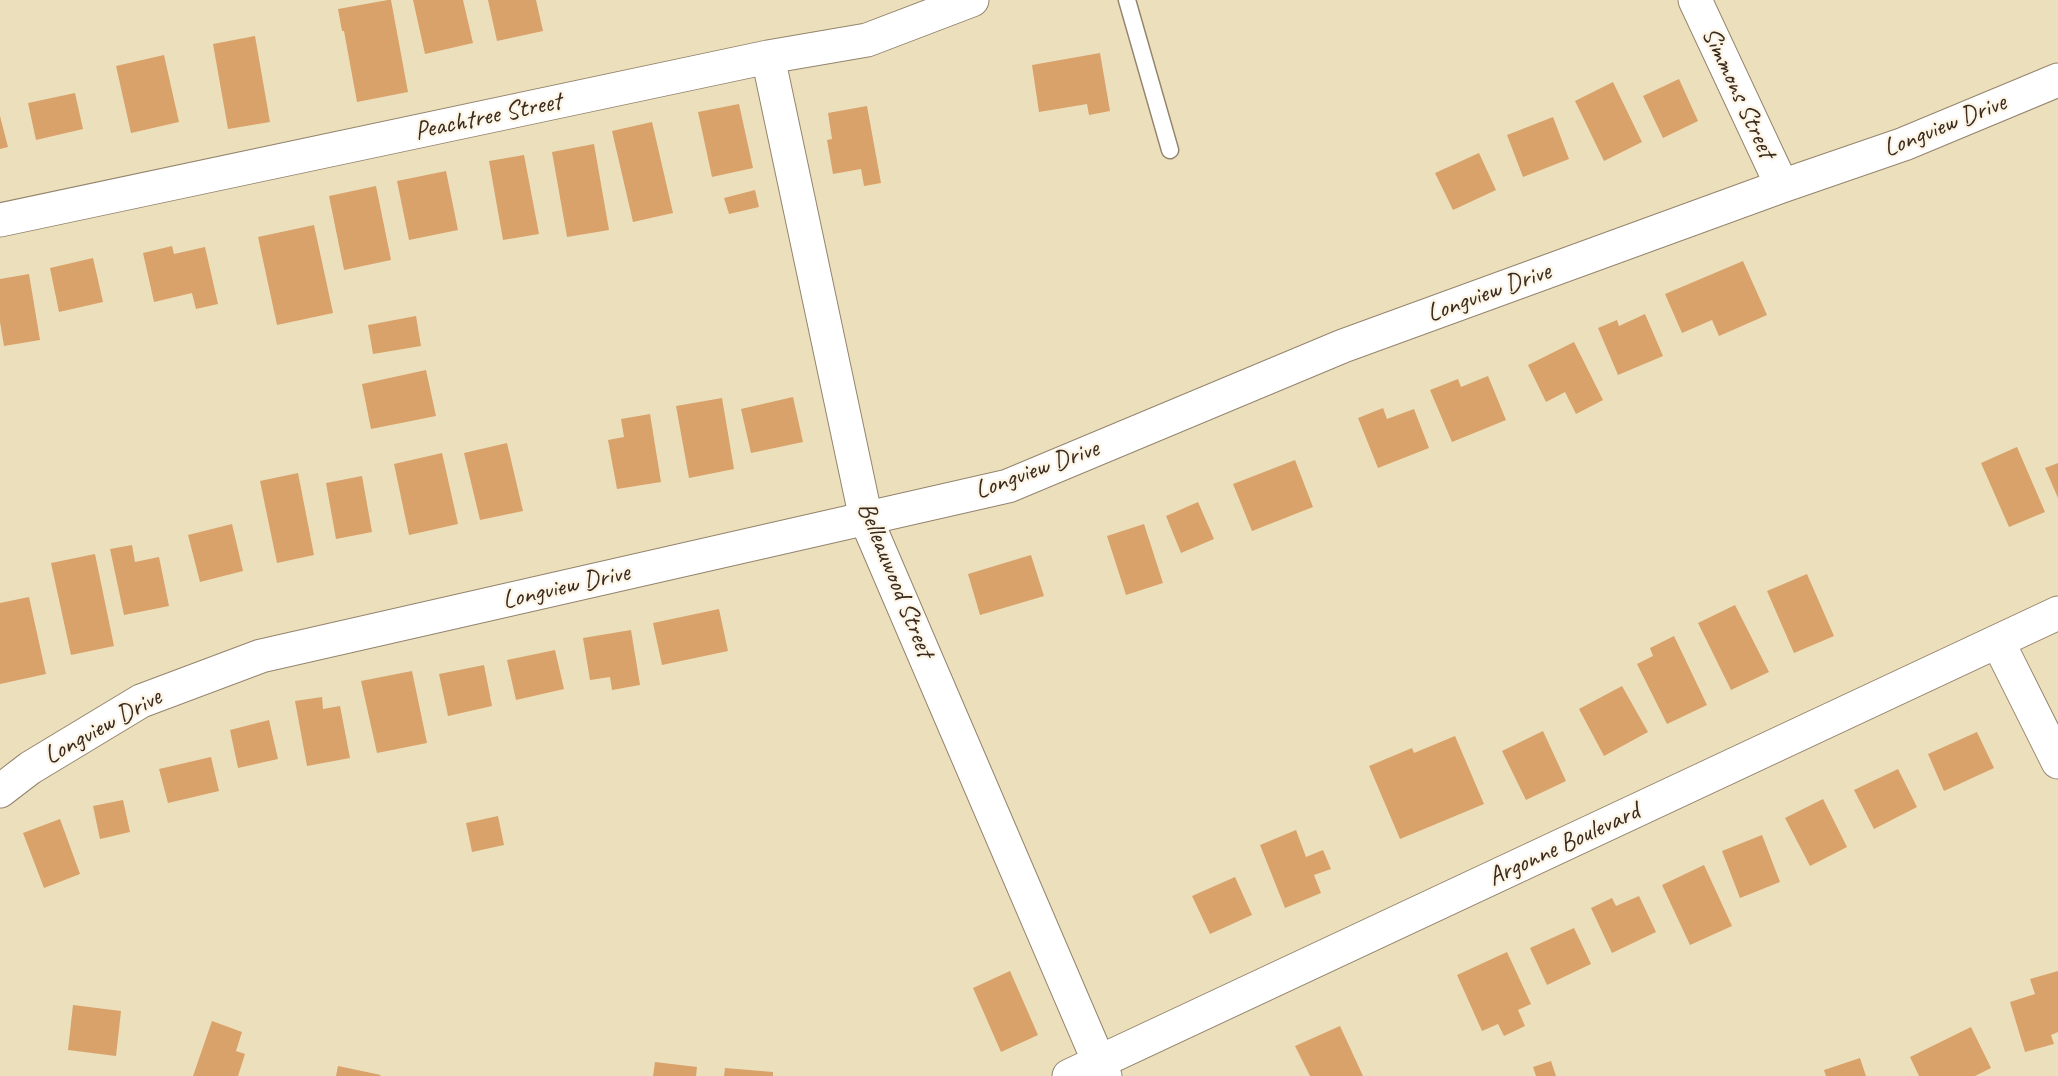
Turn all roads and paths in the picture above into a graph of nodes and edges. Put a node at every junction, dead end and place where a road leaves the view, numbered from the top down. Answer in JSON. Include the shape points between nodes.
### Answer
{"nodes":[{"id":1,"x":972,"y":0,"type":"edge"},
{"id":2,"x":1127,"y":0,"type":"edge"},
{"id":3,"x":1695,"y":0,"type":"edge"},
{"id":4,"x":768,"y":57,"type":"junction"},
{"id":5,"x":2058,"y":80,"type":"edge"},
{"id":6,"x":1170,"y":150,"type":"dead end"},
{"id":7,"x":1782,"y":186,"type":"junction"},
{"id":8,"x":0,"y":220,"type":"edge"},
{"id":9,"x":866,"y":519,"type":"junction"},
{"id":10,"x":2058,"y":613,"type":"edge"},
{"id":11,"x":1998,"y":642,"type":"junction"},
{"id":12,"x":2058,"y":762,"type":"edge"},
{"id":13,"x":0,"y":791,"type":"edge"},
{"id":14,"x":1102,"y":1069,"type":"edge"},
{"id":15,"x":1069,"y":1076,"type":"edge"}],
"edges":[{"from":1,"to":4,"type":"street","name":"Peachtree Street","via":[[867,40]]},
{"from":2,"to":6,"type":"lane"},
{"from":3,"to":7,"type":"street","name":"Simmons Street"},
{"from":4,"to":8,"type":"street","name":"Peachtree Street"},
{"from":4,"to":9,"type":"street","name":"Belleauwood Street"},
{"from":5,"to":7,"type":"street","name":"Longview Drive","via":[[1904,144]]},
{"from":7,"to":9,"type":"street","name":"Longview Drive","via":[[1343,346],[1008,486]]},
{"from":9,"to":13,"type":"street","name":"Longview Drive","via":[[261,656],[141,701],[30,768]]},
{"from":9,"to":14,"type":"street","name":"Belleauwood Street"},
{"from":10,"to":11,"type":"street","name":"Argonne Boulevard"},
{"from":11,"to":12,"type":"street"},
{"from":11,"to":14,"type":"street","name":"Argonne Boulevard"},
{"from":14,"to":15,"type":"street","name":"Argonne Boulevard"}]}
